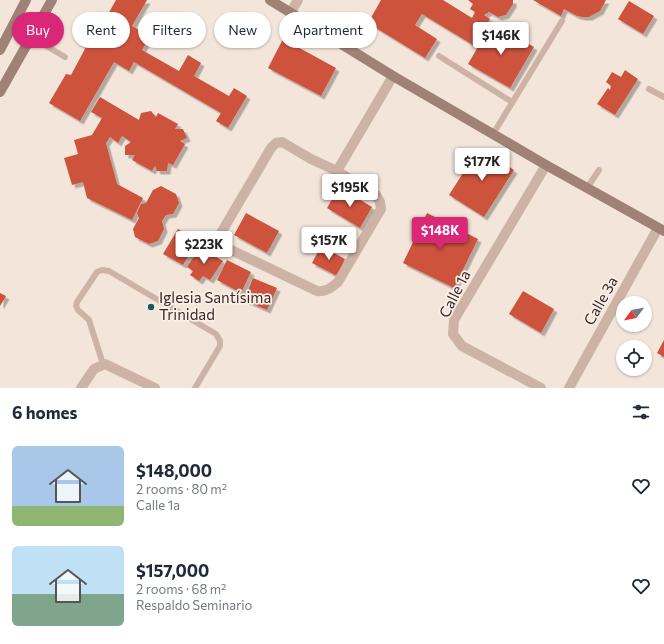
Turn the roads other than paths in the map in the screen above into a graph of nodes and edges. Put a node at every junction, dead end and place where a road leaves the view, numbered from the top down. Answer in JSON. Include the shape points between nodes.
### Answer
{"nodes":[{"id":1,"x":26,"y":0,"type":"edge"},
{"id":2,"x":52,"y":0,"type":"edge"},
{"id":3,"x":270,"y":0,"type":"edge"},
{"id":4,"x":298,"y":0,"type":"edge"},
{"id":5,"x":45,"y":12,"type":"edge"},
{"id":6,"x":291,"y":12,"type":"joint"},
{"id":7,"x":562,"y":21,"type":"dead end"},
{"id":8,"x":25,"y":48,"type":"edge"},
{"id":9,"x":50,"y":48,"type":"edge"},
{"id":10,"x":348,"y":48,"type":"edge"},
{"id":11,"x":0,"y":50,"type":"edge"},
{"id":12,"x":438,"y":56,"type":"dead end"},
{"id":13,"x":65,"y":57,"type":"dead end"},
{"id":14,"x":393,"y":76,"type":"junction"},
{"id":15,"x":649,"y":89,"type":"dead end"},
{"id":16,"x":0,"y":92,"type":"edge"},
{"id":17,"x":664,"y":97,"type":"edge"},
{"id":18,"x":512,"y":102,"type":"junction"},
{"id":19,"x":493,"y":134,"type":"junction"},
{"id":20,"x":546,"y":165,"type":"junction"},
{"id":21,"x":599,"y":170,"type":"dead end"},
{"id":22,"x":337,"y":171,"type":"junction"},
{"id":23,"x":588,"y":188,"type":"junction"},
{"id":24,"x":661,"y":230,"type":"edge"},
{"id":25,"x":103,"y":364,"type":"junction"},
{"id":26,"x":81,"y":388,"type":"edge"},
{"id":27,"x":155,"y":388,"type":"edge"},
{"id":28,"x":195,"y":388,"type":"edge"},
{"id":29,"x":541,"y":388,"type":"edge"},
{"id":30,"x":569,"y":388,"type":"edge"}],
"edges":[{"from":1,"to":11,"type":"main road"},
{"from":2,"to":5,"type":"main road"},
{"from":3,"to":6,"type":"main road"},
{"from":4,"to":6,"type":"street"},
{"from":7,"to":18,"type":"lane"},
{"from":8,"to":16,"type":"main road"},
{"from":9,"to":13,"type":"lane"},
{"from":10,"to":14,"type":"main road"},
{"from":12,"to":18,"type":"lane"},
{"from":14,"to":19,"type":"main road"},
{"from":14,"to":22,"type":"street"},
{"from":15,"to":17,"type":"lane"},
{"from":18,"to":19,"type":"lane"},
{"from":19,"to":20,"type":"main road"},
{"from":20,"to":23,"type":"main road"},
{"from":20,"to":29,"type":"street","name":"Calle 1a","via":[[454,320],[453,334],[462,346]]},
{"from":21,"to":23,"type":"lane"},
{"from":22,"to":22,"type":"street","via":[[282,142],[276,143],[270,148],[221,232],[222,241],[227,248],[317,292],[330,289],[338,282],[381,208],[376,195]]},
{"from":23,"to":24,"type":"main road"},
{"from":24,"to":30,"type":"street","name":"Calle 3a"},
{"from":25,"to":26,"type":"street","via":[[94,369]]},
{"from":25,"to":27,"type":"street"},
{"from":25,"to":28,"type":"lane","via":[[89,320],[76,306],[97,272],[102,270],[109,271],[216,334],[220,346]]}]}
